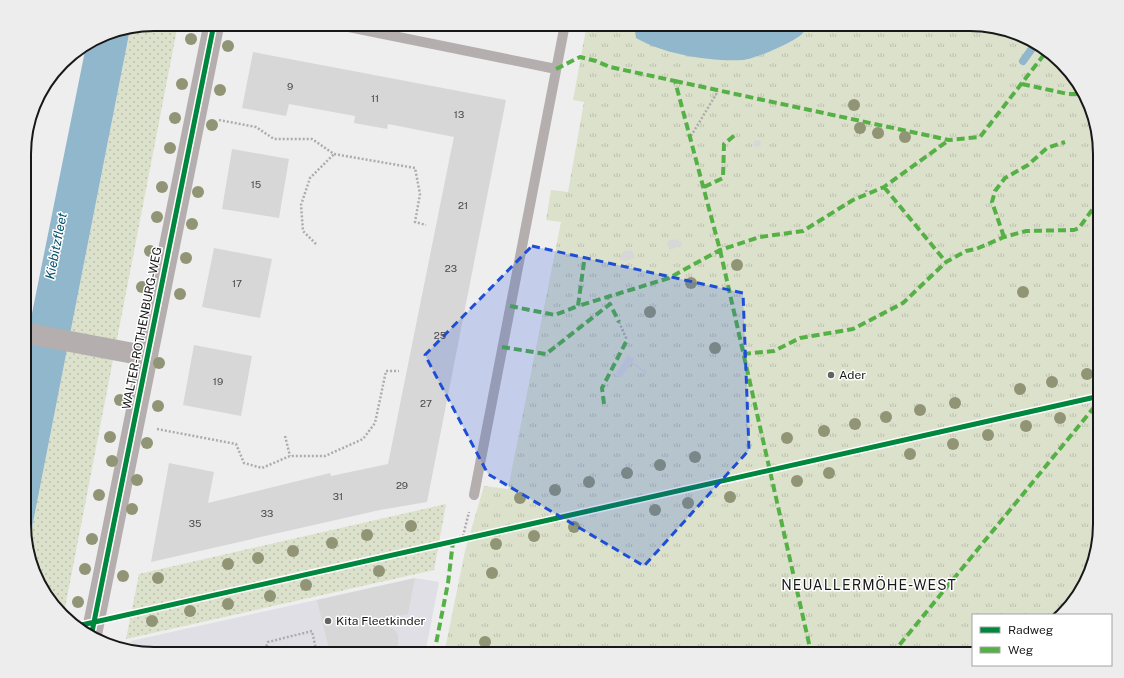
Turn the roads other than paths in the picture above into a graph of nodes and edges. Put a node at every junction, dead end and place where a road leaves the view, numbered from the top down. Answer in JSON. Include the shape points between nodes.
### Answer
{"nodes":[{"id":1,"x":213,"y":31,"type":"edge"},
{"id":2,"x":369,"y":31,"type":"edge"},
{"id":3,"x":564,"y":31,"type":"edge"},
{"id":4,"x":556,"y":69,"type":"junction"},
{"id":5,"x":31,"y":334,"type":"edge"},
{"id":6,"x":147,"y":356,"type":"junction"},
{"id":7,"x":474,"y":494,"type":"road end"},
{"id":8,"x":92,"y":630,"type":"edge"}],
"edges":[{"from":1,"to":6,"type":"street","name":"WALTER-ROTHENBURG-WEG"},
{"from":2,"to":4,"type":"lane"},
{"from":3,"to":4,"type":"lane"},
{"from":4,"to":7,"type":"lane"},
{"from":5,"to":6,"type":"street"},
{"from":6,"to":8,"type":"street","name":"WALTER-ROTHENBURG-WEG"}]}
